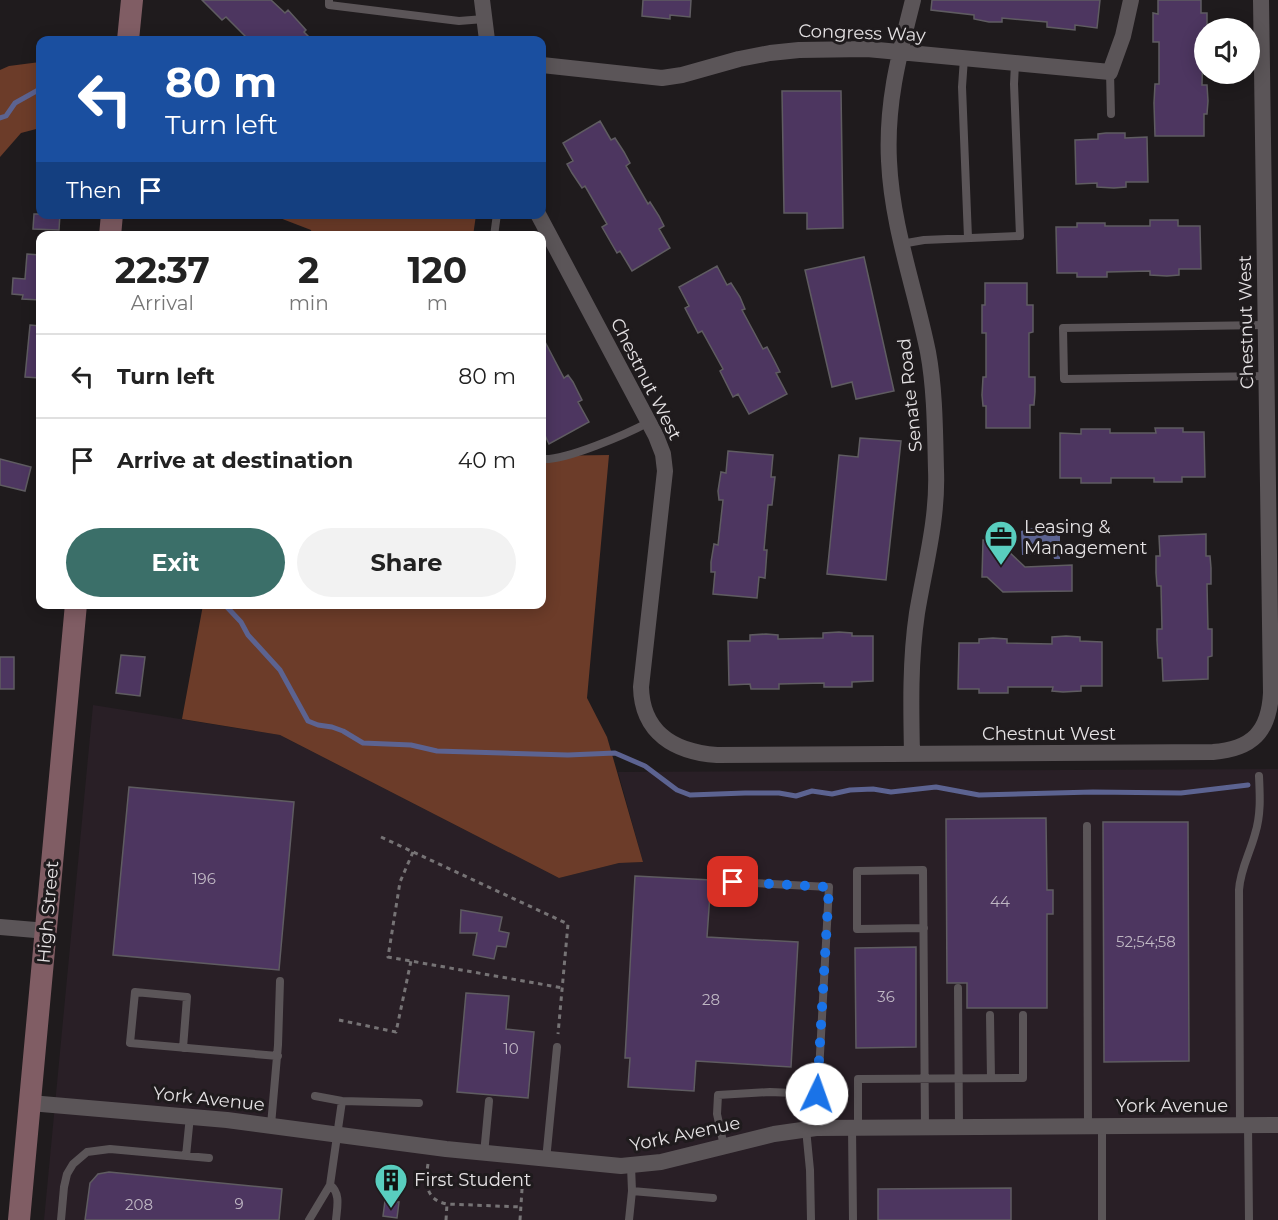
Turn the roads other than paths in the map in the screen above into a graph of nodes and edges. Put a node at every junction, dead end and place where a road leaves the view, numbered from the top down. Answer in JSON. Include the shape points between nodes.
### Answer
{"nodes":[{"id":1,"x":132,"y":0,"type":"edge"},
{"id":2,"x":329,"y":0,"type":"edge"},
{"id":3,"x":482,"y":0,"type":"edge"},
{"id":4,"x":913,"y":0,"type":"edge"},
{"id":5,"x":1131,"y":0,"type":"edge"},
{"id":6,"x":1261,"y":0,"type":"edge"},
{"id":7,"x":484,"y":19,"type":"junction"},
{"id":8,"x":128,"y":36,"type":"edge"},
{"id":9,"x":486,"y":36,"type":"edge"},
{"id":10,"x":900,"y":51,"type":"junction"},
{"id":11,"x":964,"y":58,"type":"junction"},
{"id":12,"x":1015,"y":63,"type":"junction"},
{"id":13,"x":546,"y":65,"type":"edge"},
{"id":14,"x":1110,"y":72,"type":"junction"},
{"id":15,"x":1111,"y":114,"type":"dead end"},
{"id":16,"x":541,"y":219,"type":"edge"},
{"id":17,"x":968,"y":238,"type":"junction"},
{"id":18,"x":901,"y":244,"type":"junction"},
{"id":19,"x":1266,"y":325,"type":"junction"},
{"id":20,"x":1266,"y":376,"type":"junction"},
{"id":21,"x":649,"y":422,"type":"junction"},
{"id":22,"x":546,"y":459,"type":"edge"},
{"id":23,"x":76,"y":609,"type":"edge"},
{"id":24,"x":912,"y":754,"type":"junction"},
{"id":25,"x":1259,"y":776,"type":"dead end"},
{"id":26,"x":1087,"y":826,"type":"dead end"},
{"id":27,"x":733,"y":882,"type":"dead end"},
{"id":28,"x":0,"y":927,"type":"edge"},
{"id":29,"x":924,"y":928,"type":"junction"},
{"id":30,"x":47,"y":931,"type":"junction"},
{"id":31,"x":280,"y":981,"type":"dead end"},
{"id":32,"x":958,"y":988,"type":"dead end"},
{"id":33,"x":990,"y":1015,"type":"dead end"},
{"id":34,"x":1023,"y":1015,"type":"dead end"},
{"id":35,"x":557,"y":1047,"type":"road end"},
{"id":36,"x":183,"y":1048,"type":"junction"},
{"id":37,"x":278,"y":1056,"type":"junction"},
{"id":38,"x":924,"y":1078,"type":"junction"},
{"id":39,"x":959,"y":1078,"type":"junction"},
{"id":40,"x":990,"y":1078,"type":"junction"},
{"id":41,"x":817,"y":1094,"type":"junction"},
{"id":42,"x":315,"y":1096,"type":"dead end"},
{"id":43,"x":342,"y":1101,"type":"junction"},
{"id":44,"x":489,"y":1101,"type":"dead end"},
{"id":45,"x":30,"y":1103,"type":"junction"},
{"id":46,"x":419,"y":1103,"type":"dead end"},
{"id":47,"x":190,"y":1116,"type":"junction"},
{"id":48,"x":271,"y":1125,"type":"junction"},
{"id":49,"x":1244,"y":1125,"type":"junction"},
{"id":50,"x":1278,"y":1125,"type":"edge"},
{"id":51,"x":925,"y":1126,"type":"junction"},
{"id":52,"x":959,"y":1126,"type":"junction"},
{"id":53,"x":1095,"y":1126,"type":"junction"},
{"id":54,"x":855,"y":1127,"type":"junction"},
{"id":55,"x":811,"y":1128,"type":"junction"},
{"id":56,"x":338,"y":1134,"type":"junction"},
{"id":57,"x":724,"y":1146,"type":"junction"},
{"id":58,"x":484,"y":1154,"type":"junction"},
{"id":59,"x":186,"y":1156,"type":"junction"},
{"id":60,"x":209,"y":1158,"type":"dead end"},
{"id":61,"x":546,"y":1160,"type":"junction"},
{"id":62,"x":631,"y":1166,"type":"junction"},
{"id":63,"x":330,"y":1185,"type":"junction"},
{"id":64,"x":632,"y":1191,"type":"junction"},
{"id":65,"x":713,"y":1198,"type":"dead end"},
{"id":66,"x":19,"y":1220,"type":"edge"},
{"id":67,"x":61,"y":1220,"type":"edge"},
{"id":68,"x":309,"y":1220,"type":"edge"},
{"id":69,"x":336,"y":1220,"type":"edge"},
{"id":70,"x":629,"y":1220,"type":"edge"},
{"id":71,"x":811,"y":1220,"type":"edge"},
{"id":72,"x":853,"y":1220,"type":"edge"},
{"id":73,"x":1102,"y":1220,"type":"edge"},
{"id":74,"x":1249,"y":1220,"type":"edge"}],
"edges":[{"from":1,"to":8,"type":"main road"},
{"from":2,"to":7,"type":"lane","via":[[329,5],[459,21]]},
{"from":3,"to":7,"type":"street"},
{"from":4,"to":10,"type":"street","name":"Senate Road"},
{"from":5,"to":14,"type":"street"},
{"from":6,"to":19,"type":"street","name":"Chestnut West"},
{"from":7,"to":9,"type":"street"},
{"from":10,"to":11,"type":"street","name":"Congress Way"},
{"from":10,"to":13,"type":"street","name":"Congress Way","via":[[785,51],[662,78]]},
{"from":10,"to":18,"type":"street","name":"Senate Road","via":[[892,91],[889,158]]},
{"from":11,"to":12,"type":"street","name":"Congress Way"},
{"from":11,"to":17,"type":"lane"},
{"from":12,"to":14,"type":"street","name":"Congress Way"},
{"from":12,"to":17,"type":"lane","via":[[1020,236]]},
{"from":14,"to":15,"type":"lane"},
{"from":16,"to":21,"type":"street","name":"Chestnut West"},
{"from":17,"to":18,"type":"lane"},
{"from":18,"to":24,"type":"street","name":"Senate Road","via":[[929,362],[936,472],[934,525],[914,643]]},
{"from":19,"to":20,"type":"street","name":"Chestnut West"},
{"from":19,"to":20,"type":"lane","via":[[1063,328],[1064,379]]},
{"from":20,"to":24,"type":"street","name":"Chestnut West","via":[[1272,693],[1262,731],[1240,747],[1212,752]]},
{"from":21,"to":22,"type":"lane","via":[[616,438]]},
{"from":21,"to":24,"type":"street","name":"Chestnut West","via":[[663,454],[664,471],[641,687],[642,707],[650,724],[676,745],[707,754]]},
{"from":23,"to":30,"type":"main road","name":"High Street"},
{"from":25,"to":49,"type":"lane","via":[[1258,823],[1239,890]]},
{"from":26,"to":53,"type":"lane"},
{"from":27,"to":41,"type":"lane","via":[[829,887]]},
{"from":28,"to":30,"type":"street"},
{"from":29,"to":29,"type":"lane","via":[[923,870],[857,871],[857,928]]},
{"from":29,"to":38,"type":"lane"},
{"from":30,"to":45,"type":"main road","name":"High Street"},
{"from":31,"to":37,"type":"lane"},
{"from":32,"to":39,"type":"lane"},
{"from":33,"to":40,"type":"lane"},
{"from":34,"to":40,"type":"lane","via":[[1023,1078]]},
{"from":35,"to":61,"type":"lane"},
{"from":36,"to":36,"type":"lane","via":[[187,997],[135,992],[130,1043]]},
{"from":36,"to":37,"type":"lane"},
{"from":37,"to":48,"type":"lane"},
{"from":38,"to":39,"type":"lane"},
{"from":38,"to":51,"type":"lane"},
{"from":38,"to":54,"type":"lane","via":[[858,1079]]},
{"from":39,"to":40,"type":"lane"},
{"from":39,"to":52,"type":"lane"},
{"from":41,"to":55,"type":"lane"},
{"from":41,"to":57,"type":"lane","via":[[718,1095],[717,1114]]},
{"from":42,"to":43,"type":"lane"},
{"from":43,"to":46,"type":"lane"},
{"from":43,"to":56,"type":"lane"},
{"from":44,"to":58,"type":"lane"},
{"from":45,"to":47,"type":"street","name":"York Avenue"},
{"from":45,"to":66,"type":"main road","name":"High Street"},
{"from":47,"to":48,"type":"street","name":"York Avenue"},
{"from":47,"to":59,"type":"lane"},
{"from":48,"to":56,"type":"street","name":"York Avenue"},
{"from":49,"to":50,"type":"street","name":"York Avenue"},
{"from":49,"to":53,"type":"street","name":"York Avenue"},
{"from":49,"to":74,"type":"lane"},
{"from":51,"to":52,"type":"street","name":"York Avenue"},
{"from":51,"to":54,"type":"street","name":"York Avenue"},
{"from":52,"to":53,"type":"street","name":"York Avenue"},
{"from":53,"to":73,"type":"lane"},
{"from":54,"to":55,"type":"street","name":"York Avenue"},
{"from":54,"to":72,"type":"lane"},
{"from":55,"to":57,"type":"street","name":"York Avenue"},
{"from":55,"to":71,"type":"lane"},
{"from":56,"to":58,"type":"street","name":"York Avenue"},
{"from":56,"to":63,"type":"lane"},
{"from":57,"to":62,"type":"street","name":"York Avenue","via":[[674,1160]]},
{"from":58,"to":61,"type":"street","name":"York Avenue"},
{"from":59,"to":60,"type":"lane"},
{"from":59,"to":67,"type":"lane","via":[[110,1149],[87,1152],[67,1174]]},
{"from":61,"to":62,"type":"street","name":"York Avenue"},
{"from":62,"to":64,"type":"lane"},
{"from":63,"to":68,"type":"lane"},
{"from":63,"to":69,"type":"lane","via":[[338,1199]]},
{"from":64,"to":65,"type":"lane"},
{"from":64,"to":70,"type":"lane"}]}
